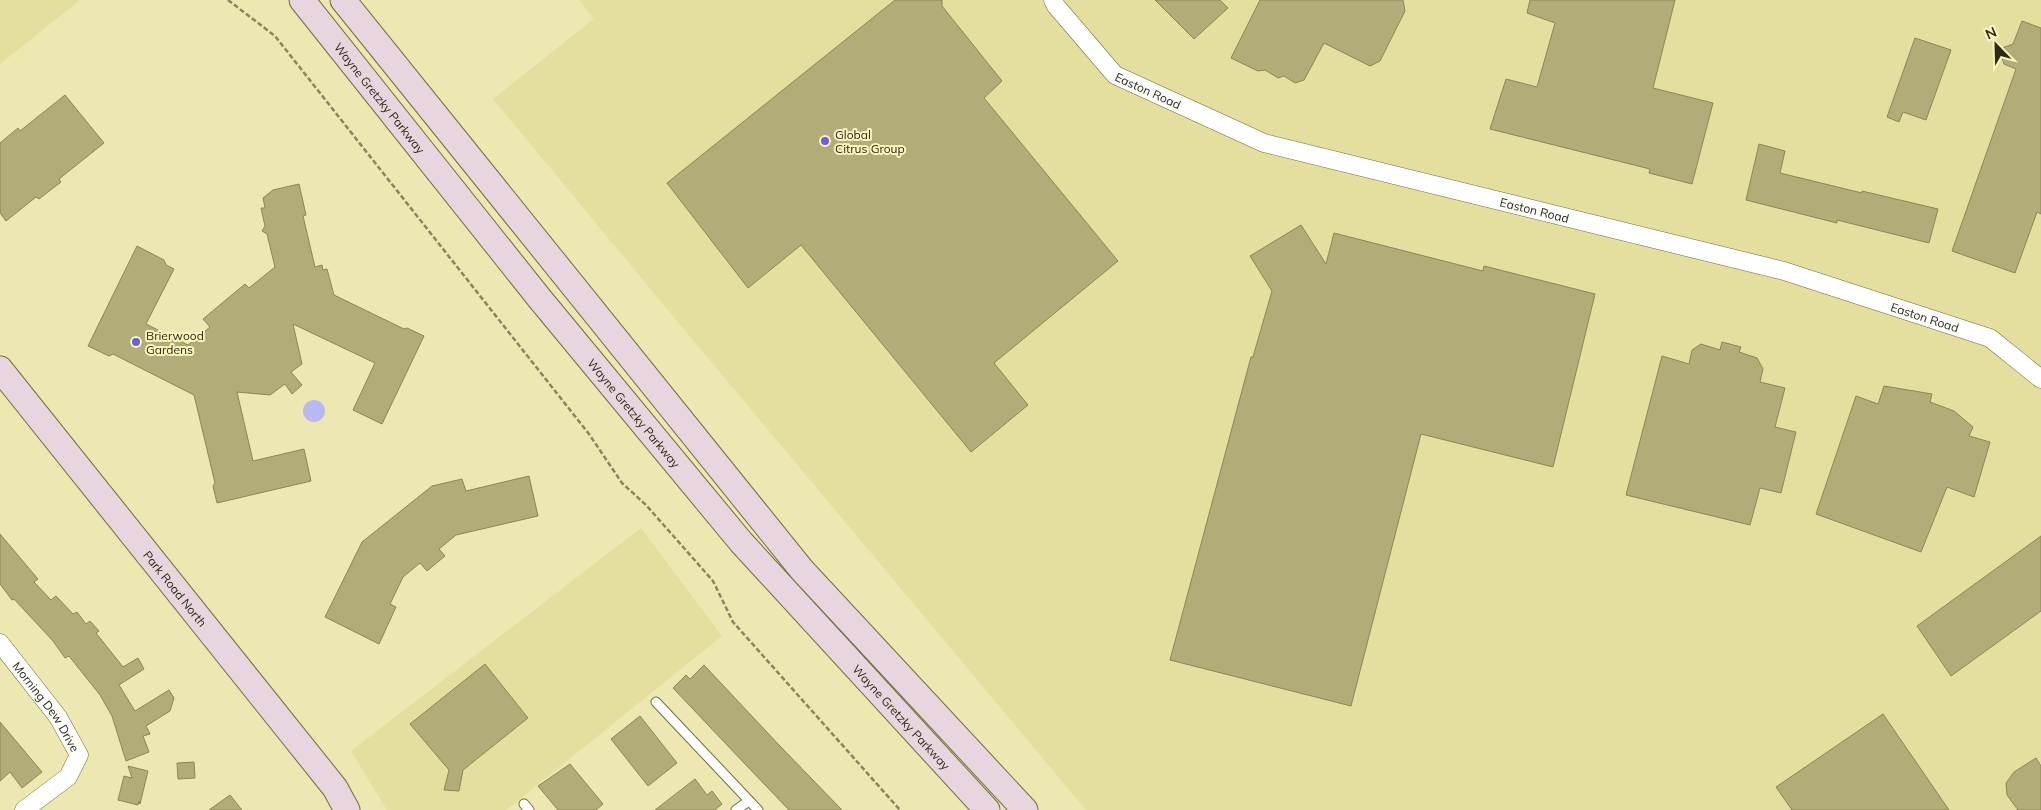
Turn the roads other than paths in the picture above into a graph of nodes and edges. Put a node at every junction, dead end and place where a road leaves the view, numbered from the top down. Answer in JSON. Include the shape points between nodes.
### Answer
{"nodes":[{"id":1,"x":302,"y":0,"type":"edge"},
{"id":2,"x":343,"y":0,"type":"edge"},
{"id":3,"x":1053,"y":0,"type":"edge"},
{"id":4,"x":0,"y":369,"type":"edge"},
{"id":5,"x":2041,"y":379,"type":"edge"},
{"id":6,"x":0,"y":643,"type":"edge"},
{"id":7,"x":656,"y":702,"type":"dead end"},
{"id":8,"x":749,"y":801,"type":"junction"},
{"id":9,"x":24,"y":810,"type":"edge"},
{"id":10,"x":348,"y":810,"type":"edge"},
{"id":11,"x":736,"y":810,"type":"edge"},
{"id":12,"x":758,"y":810,"type":"edge"},
{"id":13,"x":987,"y":810,"type":"edge"},
{"id":14,"x":1025,"y":810,"type":"edge"}],
"edges":[{"from":1,"to":13,"type":"main road","name":"Wayne Gretzky Parkway","via":[[540,299],[741,542]]},
{"from":2,"to":14,"type":"main road","via":[[802,570]]},
{"from":3,"to":5,"type":"street","name":"Easton Road","via":[[1115,76],[1264,143],[1784,271],[1990,338]]},
{"from":4,"to":10,"type":"main road","name":"Park Road North","via":[[335,788]]},
{"from":6,"to":9,"type":"street","name":"Morning Dew Drive","via":[[58,717],[79,755],[68,777]]},
{"from":7,"to":8,"type":"lane"},
{"from":8,"to":11,"type":"lane"},
{"from":8,"to":12,"type":"lane"}]}
